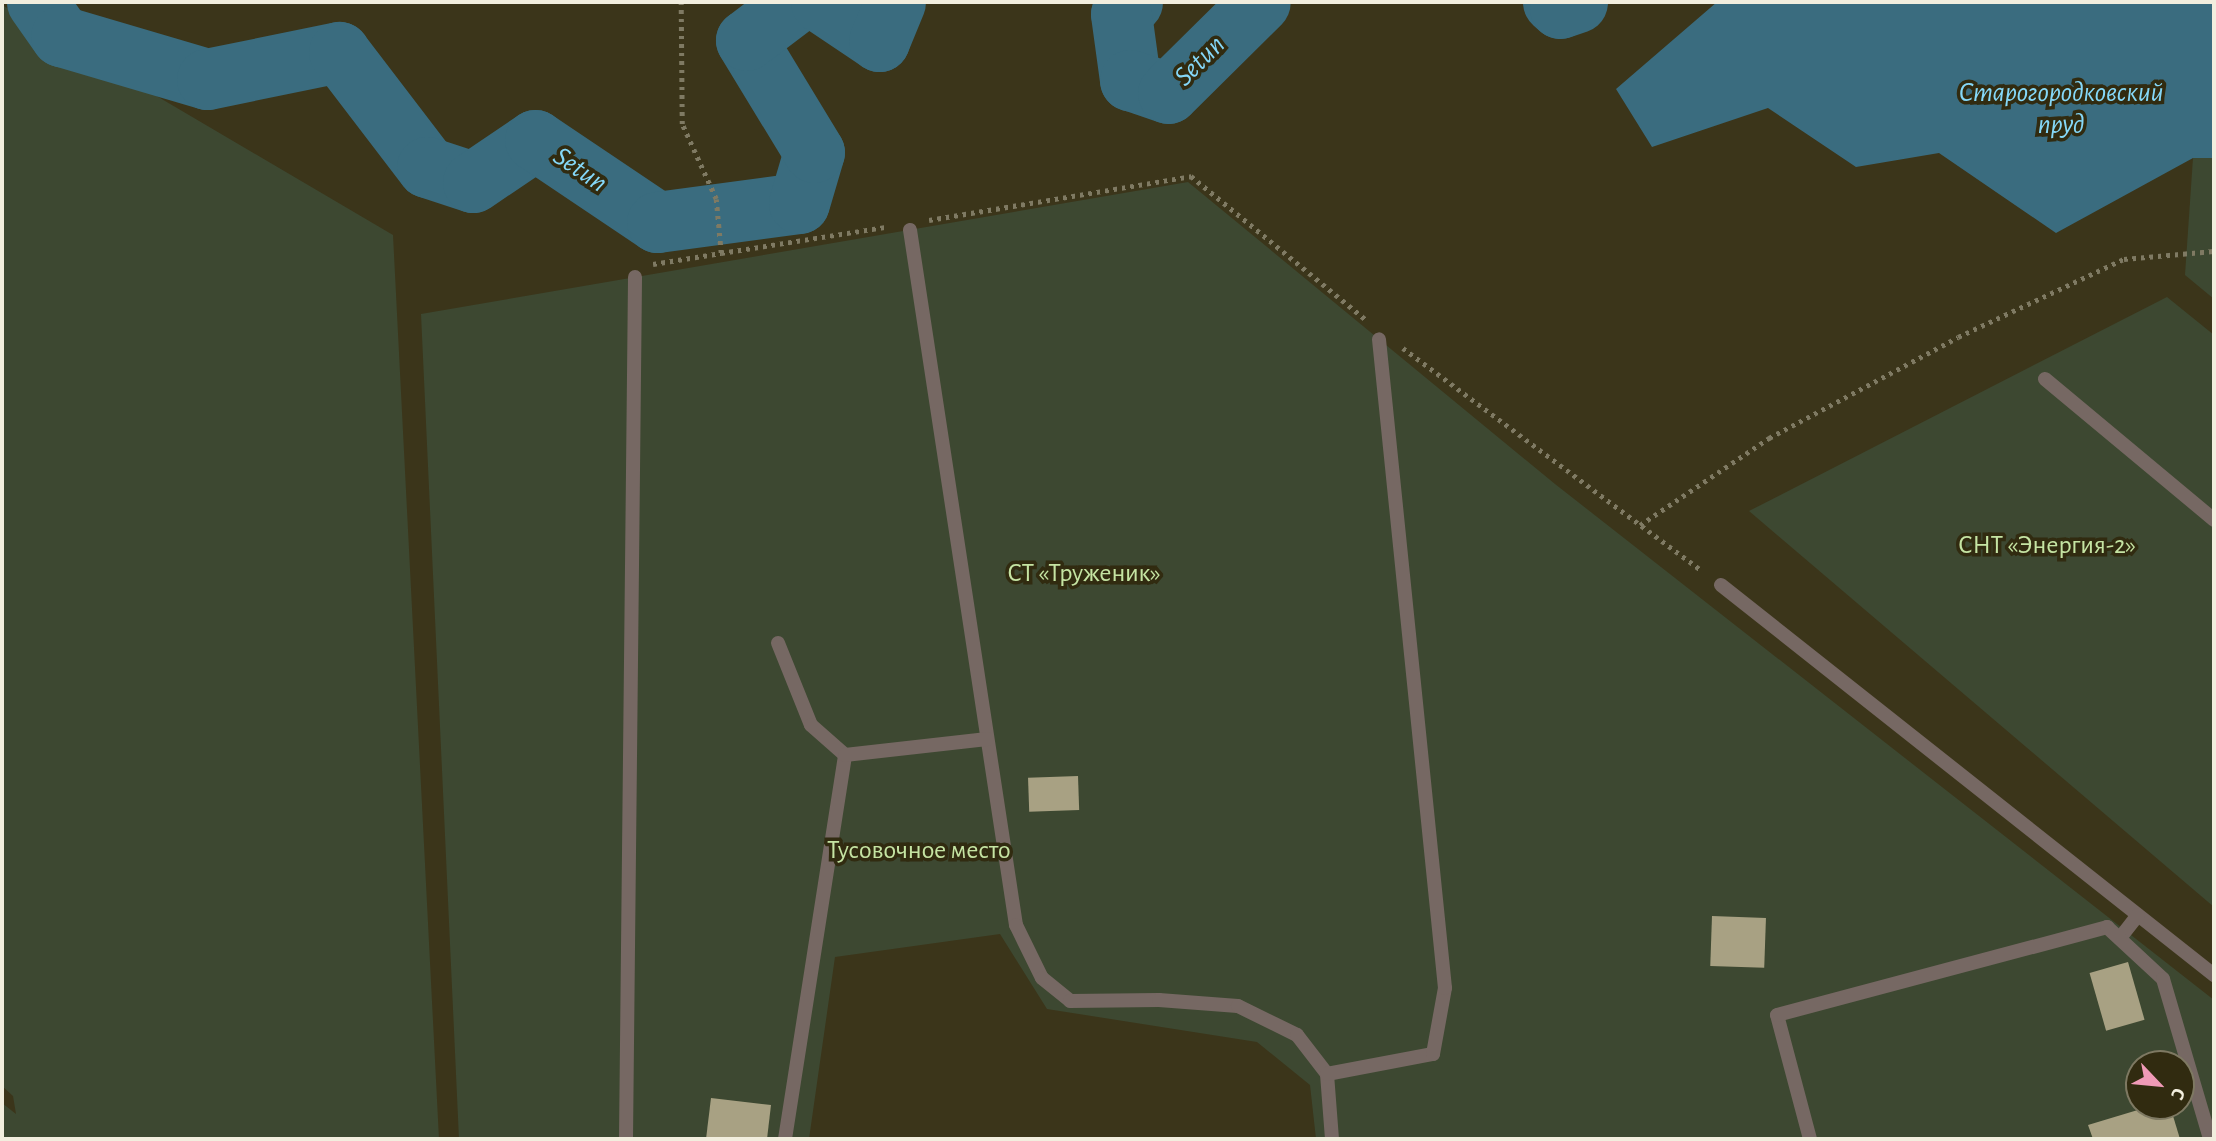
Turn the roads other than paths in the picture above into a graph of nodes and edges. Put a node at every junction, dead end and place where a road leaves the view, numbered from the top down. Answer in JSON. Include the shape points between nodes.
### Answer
{"nodes":[{"id":1,"x":915,"y":226,"type":"road end"},
{"id":2,"x":635,"y":277,"type":"road end"},
{"id":3,"x":1379,"y":339,"type":"dead end"},
{"id":4,"x":2045,"y":379,"type":"dead end"},
{"id":5,"x":2214,"y":520,"type":"edge"},
{"id":6,"x":1721,"y":585,"type":"road end"},
{"id":7,"x":778,"y":643,"type":"dead end"},
{"id":8,"x":987,"y":739,"type":"junction"},
{"id":9,"x":845,"y":755,"type":"junction"},
{"id":10,"x":2138,"y":915,"type":"junction"},
{"id":11,"x":2120,"y":938,"type":"junction"},
{"id":12,"x":2214,"y":975,"type":"edge"},
{"id":13,"x":1327,"y":1074,"type":"junction"},
{"id":14,"x":626,"y":1139,"type":"edge"},
{"id":15,"x":785,"y":1139,"type":"edge"},
{"id":16,"x":1332,"y":1139,"type":"edge"},
{"id":17,"x":1810,"y":1139,"type":"edge"},
{"id":18,"x":2210,"y":1139,"type":"edge"}],
"edges":[{"from":1,"to":8,"type":"lane"},
{"from":2,"to":14,"type":"lane"},
{"from":3,"to":13,"type":"lane","via":[[1445,988],[1433,1055]]},
{"from":4,"to":5,"type":"lane"},
{"from":6,"to":10,"type":"lane"},
{"from":7,"to":9,"type":"lane","via":[[811,725]]},
{"from":8,"to":9,"type":"lane"},
{"from":8,"to":13,"type":"lane","via":[[1016,925],[1042,978],[1070,1001],[1158,1000],[1238,1006],[1297,1035]]},
{"from":9,"to":15,"type":"lane"},
{"from":10,"to":11,"type":"lane"},
{"from":10,"to":12,"type":"lane"},
{"from":11,"to":17,"type":"lane","via":[[2107,927],[1777,1015]]},
{"from":11,"to":18,"type":"lane","via":[[2163,979]]},
{"from":13,"to":16,"type":"lane"}]}
